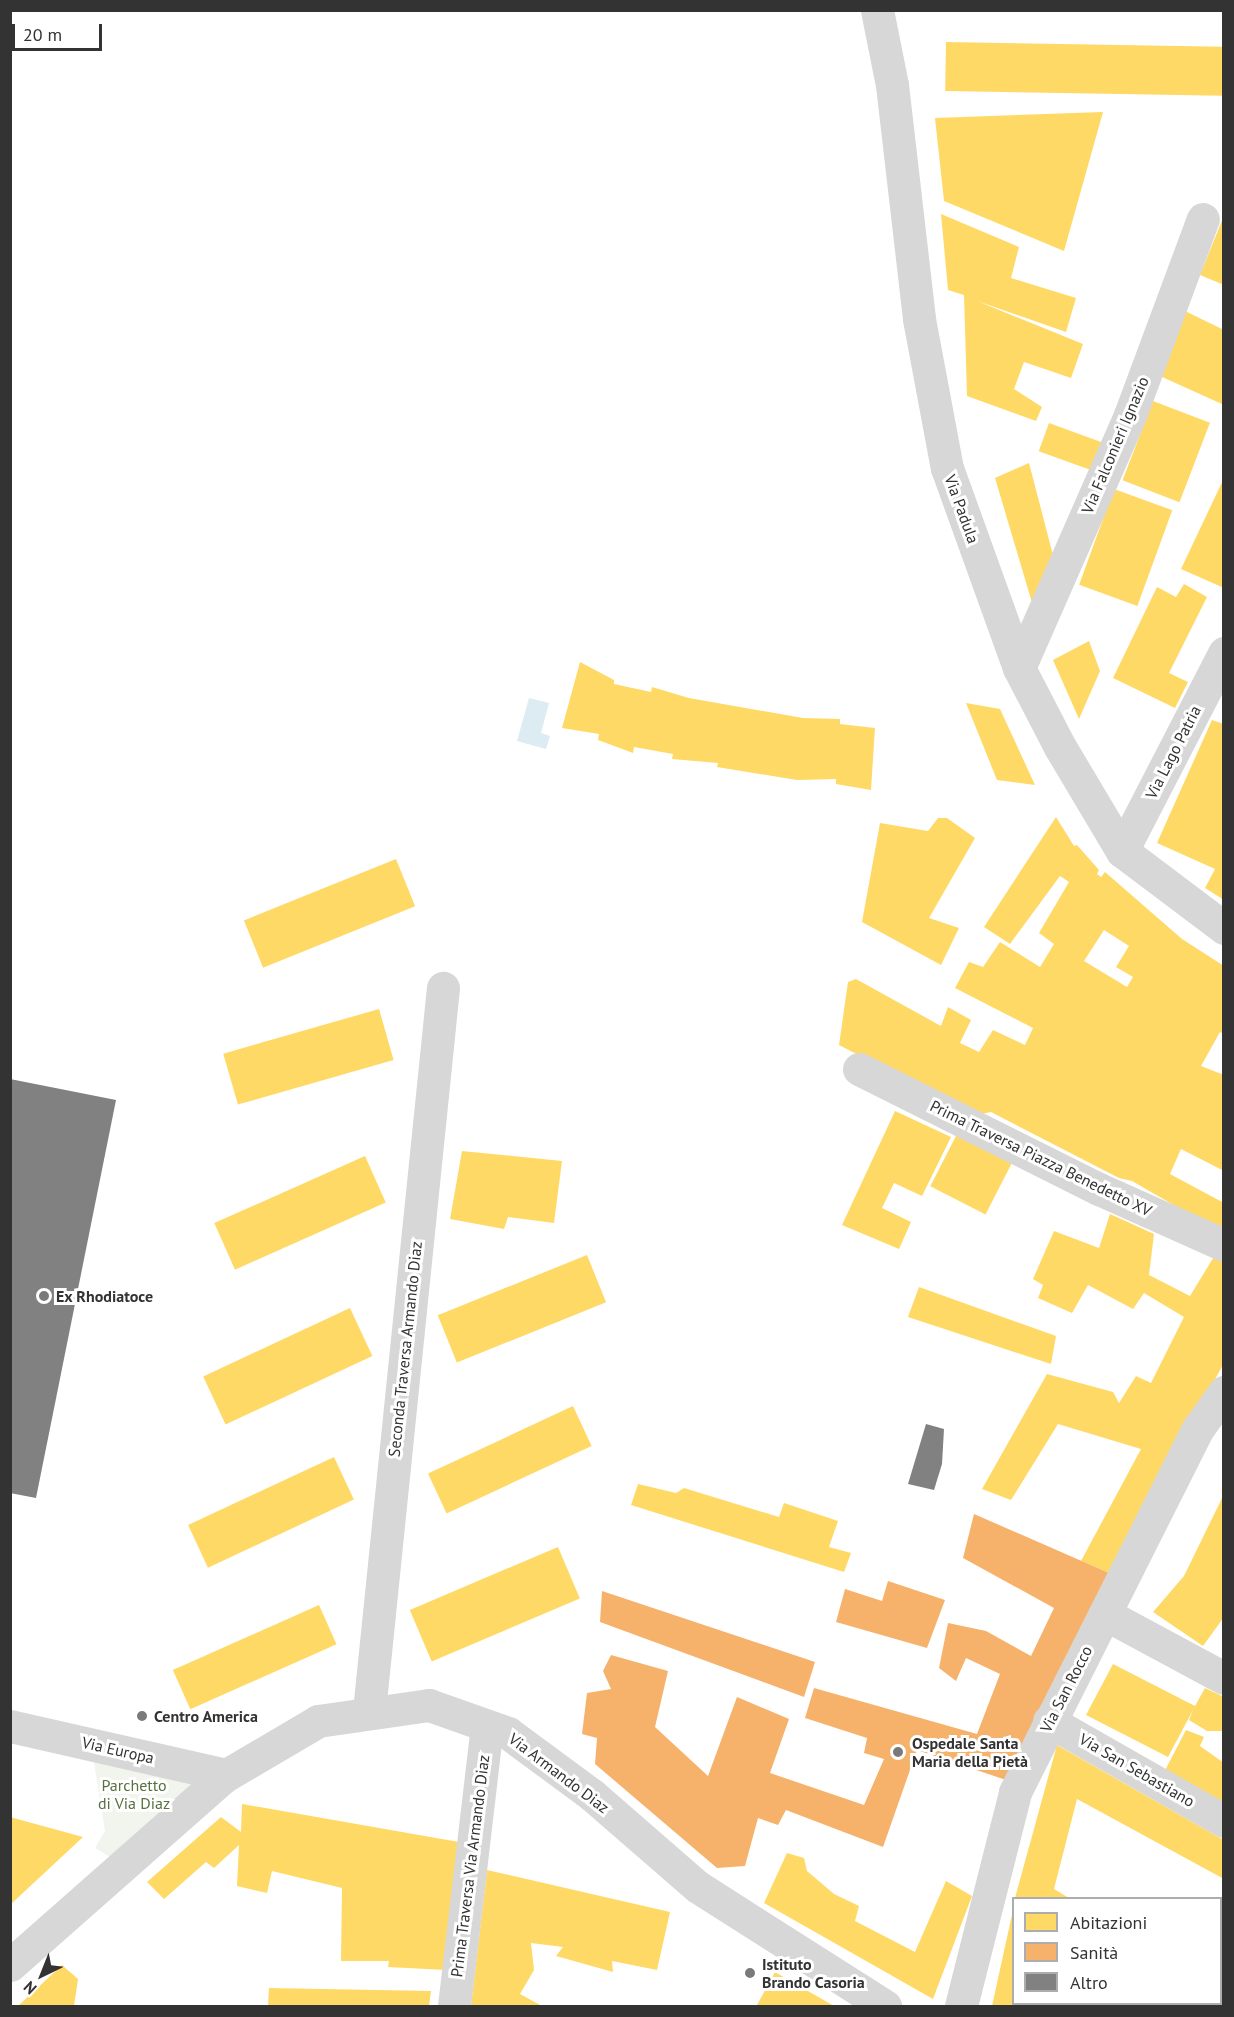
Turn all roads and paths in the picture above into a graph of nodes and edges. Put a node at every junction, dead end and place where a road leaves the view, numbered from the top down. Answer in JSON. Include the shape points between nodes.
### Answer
{"nodes":[{"id":1,"x":877,"y":10,"type":"edge"},
{"id":2,"x":1203,"y":219,"type":"dead end"},
{"id":3,"x":1224,"y":653,"type":"edge"},
{"id":4,"x":1019,"y":668,"type":"junction"},
{"id":5,"x":1122,"y":851,"type":"junction"},
{"id":6,"x":1224,"y":928,"type":"edge"},
{"id":7,"x":443,"y":988,"type":"dead end"},
{"id":8,"x":859,"y":1069,"type":"dead end"},
{"id":9,"x":1224,"y":1245,"type":"edge"},
{"id":10,"x":1224,"y":1392,"type":"edge"},
{"id":11,"x":1105,"y":1614,"type":"junction"},
{"id":12,"x":1224,"y":1678,"type":"edge"},
{"id":13,"x":369,"y":1711,"type":"junction"},
{"id":14,"x":1049,"y":1721,"type":"junction"},
{"id":15,"x":10,"y":1726,"type":"edge"},
{"id":16,"x":487,"y":1726,"type":"junction"},
{"id":17,"x":224,"y":1776,"type":"junction"},
{"id":18,"x":1224,"y":1821,"type":"edge"},
{"id":19,"x":10,"y":1965,"type":"edge"},
{"id":20,"x":454,"y":2007,"type":"edge"},
{"id":21,"x":885,"y":2007,"type":"edge"},
{"id":22,"x":962,"y":2007,"type":"edge"}],
"edges":[{"from":1,"to":4,"type":"street","name":"Via Padula","via":[[892,85],[919,319],[947,468]]},
{"from":2,"to":4,"type":"street","name":"Via Falconieri Ignazio","via":[[1130,415]]},
{"from":3,"to":5,"type":"street","name":"Via Lago Patria"},
{"from":4,"to":5,"type":"street","name":"Via Padula","via":[[1060,747]]},
{"from":5,"to":6,"type":"street","name":"Via Padula"},
{"from":7,"to":13,"type":"street","name":"Seconda Traversa Armando Diaz"},
{"from":8,"to":9,"type":"street","name":"Prima Traversa Piazza Benedetto XV","via":[[1099,1189]]},
{"from":10,"to":11,"type":"street","name":"Via San Rocco","via":[[1197,1430]]},
{"from":11,"to":12,"type":"street"},
{"from":11,"to":14,"type":"street","name":"Via San Rocco"},
{"from":13,"to":16,"type":"street","name":"Via Armando Diaz","via":[[429,1705]]},
{"from":13,"to":17,"type":"street","name":"Via Armando Diaz","via":[[318,1721]]},
{"from":14,"to":18,"type":"street","name":"Via San Sebastiano"},
{"from":14,"to":22,"type":"street","name":"Via San Rocco","via":[[1015,1792]]},
{"from":15,"to":17,"type":"street","name":"Via Europa"},
{"from":16,"to":20,"type":"street","name":"Prima Traversa Via Armando Diaz"},
{"from":16,"to":21,"type":"street","name":"Via Armando Diaz","via":[[508,1733],[592,1795],[698,1887]]},
{"from":17,"to":19,"type":"street","name":"Via Armando Diaz"}]}
